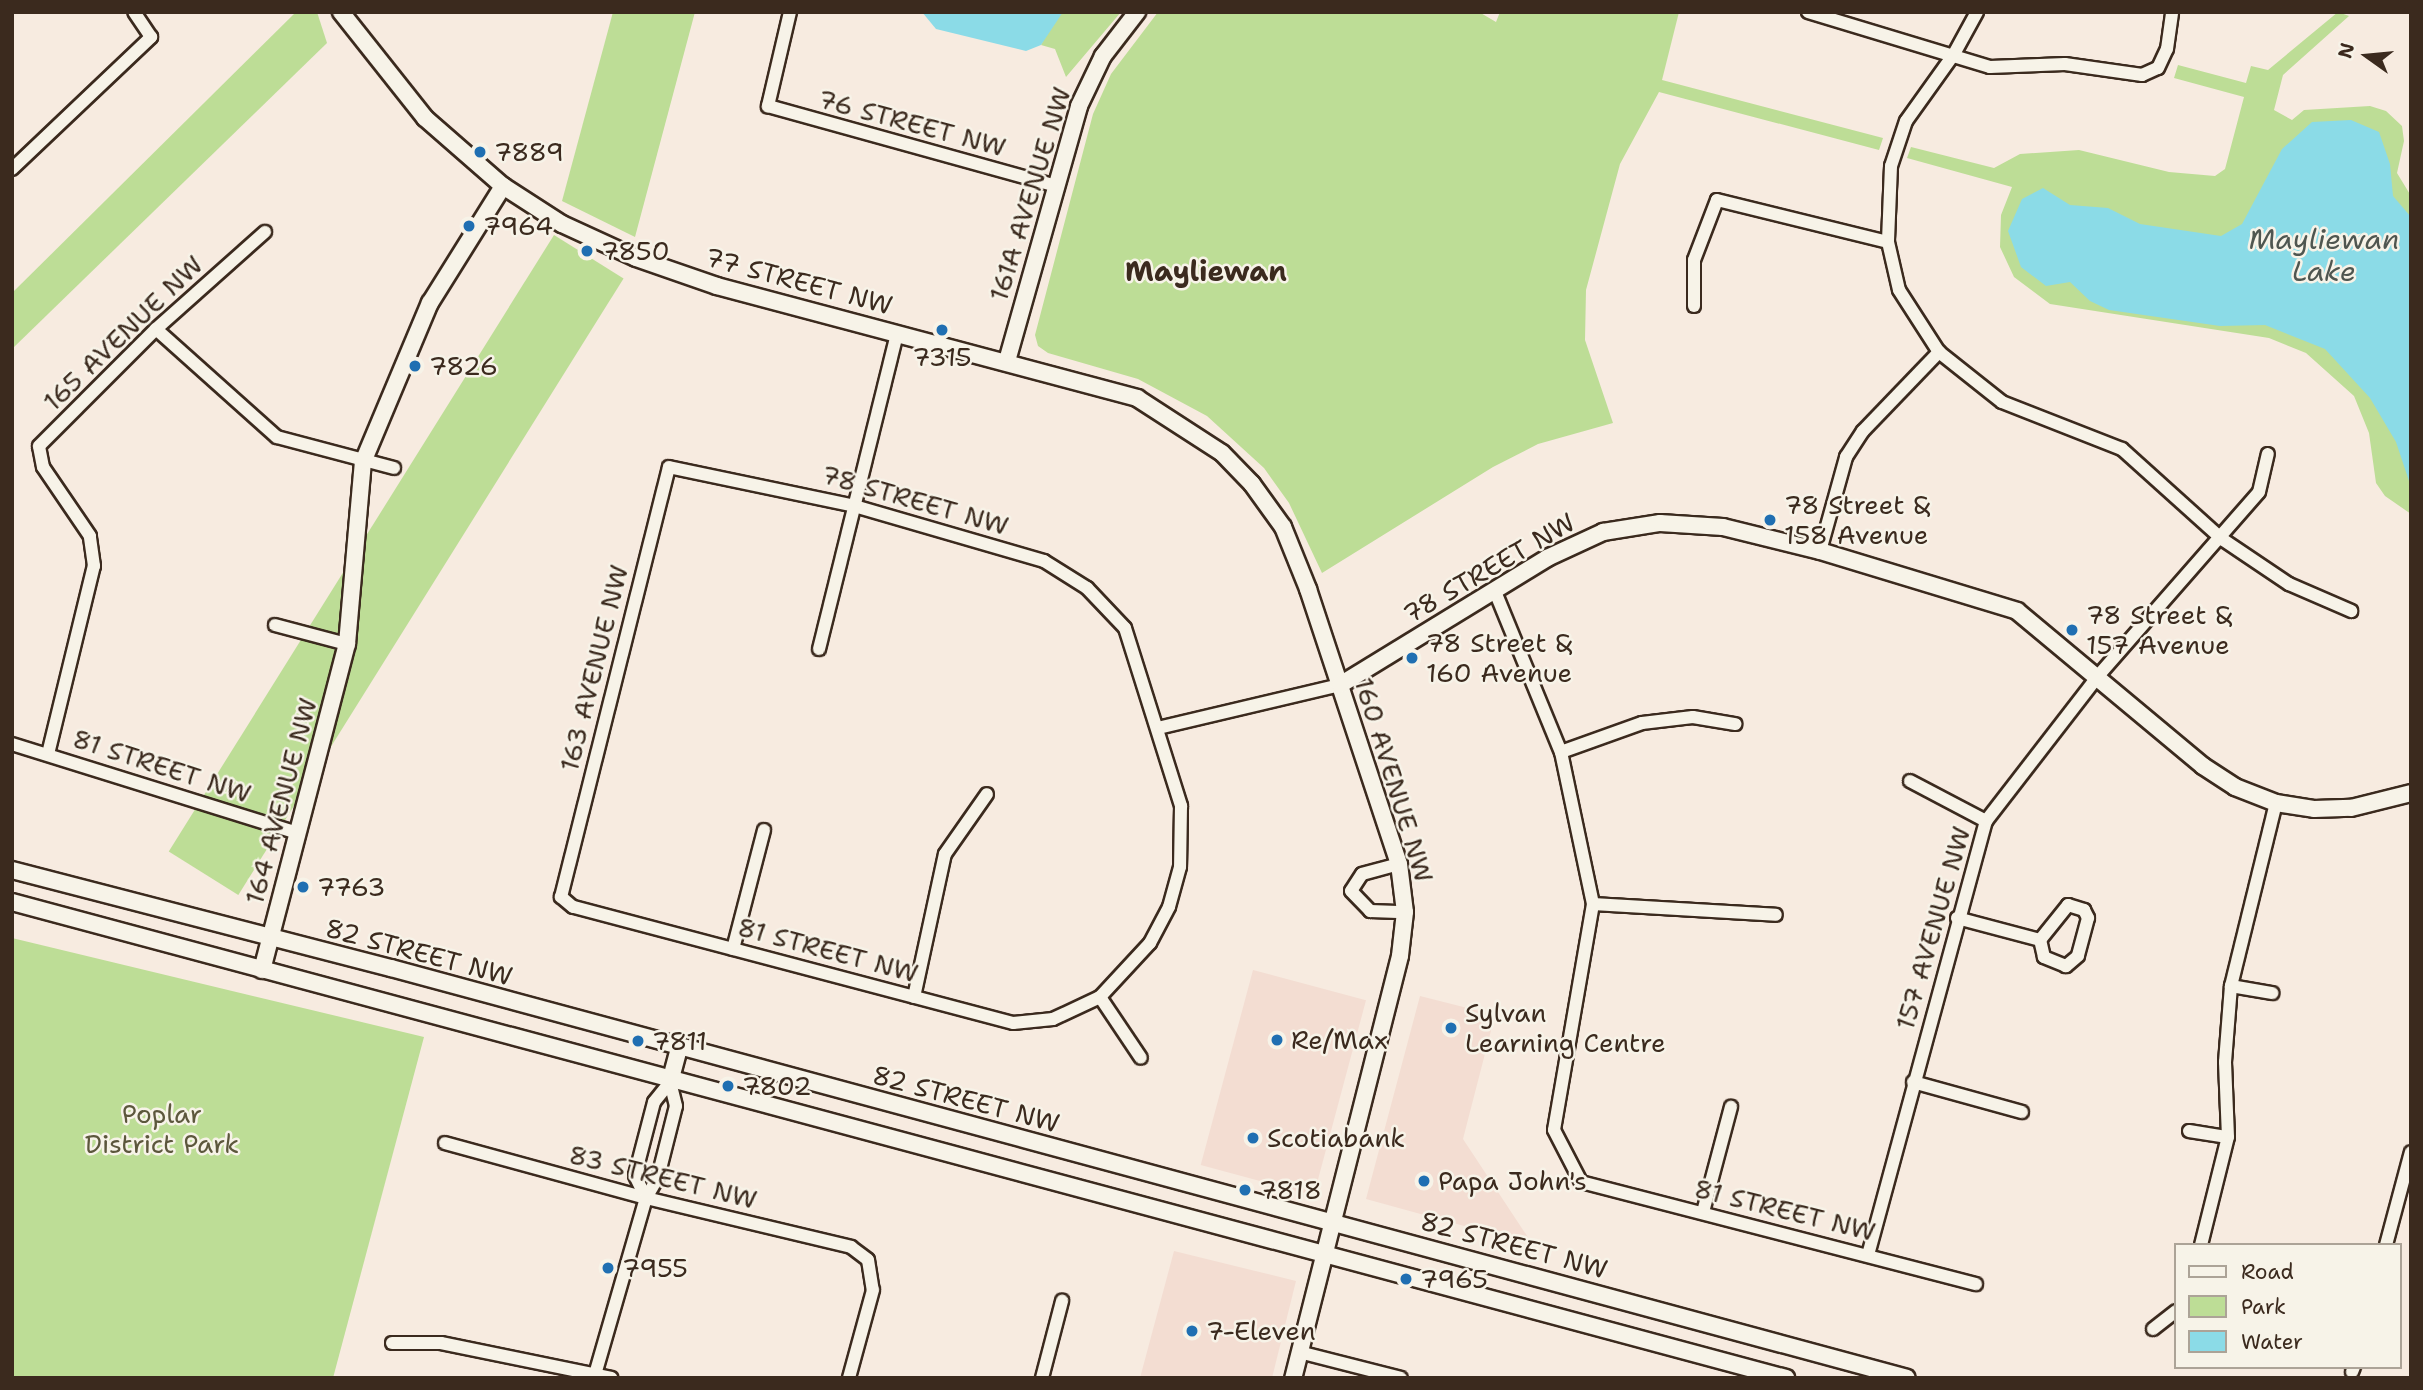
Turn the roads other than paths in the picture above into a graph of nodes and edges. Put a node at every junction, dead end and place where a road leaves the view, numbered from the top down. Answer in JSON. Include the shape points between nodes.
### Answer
{"nodes":[{"id":1,"x":134,"y":12,"type":"edge"},
{"id":2,"x":341,"y":12,"type":"edge"},
{"id":3,"x":790,"y":12,"type":"edge"},
{"id":4,"x":1137,"y":12,"type":"edge"},
{"id":5,"x":1808,"y":12,"type":"edge"},
{"id":6,"x":1977,"y":12,"type":"edge"},
{"id":7,"x":2172,"y":12,"type":"edge"},
{"id":8,"x":1954,"y":54,"type":"junction"},
{"id":9,"x":12,"y":169,"type":"edge"},
{"id":10,"x":503,"y":186,"type":"junction"},
{"id":11,"x":1056,"y":186,"type":"junction"},
{"id":12,"x":265,"y":232,"type":"dead end"},
{"id":13,"x":1888,"y":242,"type":"junction"},
{"id":14,"x":1694,"y":306,"type":"dead end"},
{"id":15,"x":156,"y":329,"type":"junction"},
{"id":16,"x":897,"y":333,"type":"junction"},
{"id":17,"x":1939,"y":352,"type":"junction"},
{"id":18,"x":1007,"y":361,"type":"junction"},
{"id":19,"x":2268,"y":454,"type":"dead end"},
{"id":20,"x":363,"y":462,"type":"junction"},
{"id":21,"x":669,"y":467,"type":"joint"},
{"id":22,"x":394,"y":468,"type":"dead end"},
{"id":23,"x":851,"y":505,"type":"junction"},
{"id":24,"x":1283,"y":527,"type":"joint"},
{"id":25,"x":2222,"y":539,"type":"junction"},
{"id":26,"x":1820,"y":551,"type":"junction"},
{"id":27,"x":1494,"y":589,"type":"junction"},
{"id":28,"x":2351,"y":611,"type":"dead end"},
{"id":29,"x":275,"y":625,"type":"dead end"},
{"id":30,"x":347,"y":644,"type":"junction"},
{"id":31,"x":819,"y":649,"type":"dead end"},
{"id":32,"x":2098,"y":676,"type":"junction"},
{"id":33,"x":1340,"y":685,"type":"junction"},
{"id":34,"x":1735,"y":724,"type":"dead end"},
{"id":35,"x":1157,"y":728,"type":"junction"},
{"id":36,"x":12,"y":744,"type":"edge"},
{"id":37,"x":1561,"y":752,"type":"junction"},
{"id":38,"x":48,"y":754,"type":"junction"},
{"id":39,"x":1910,"y":781,"type":"dead end"},
{"id":40,"x":987,"y":793,"type":"dead end"},
{"id":41,"x":2411,"y":793,"type":"edge"},
{"id":42,"x":2276,"y":803,"type":"junction"},
{"id":43,"x":1986,"y":821,"type":"junction"},
{"id":44,"x":764,"y":830,"type":"dead end"},
{"id":45,"x":297,"y":833,"type":"junction"},
{"id":46,"x":1399,"y":864,"type":"junction"},
{"id":47,"x":12,"y":870,"type":"edge"},
{"id":48,"x":565,"y":880,"type":"joint"},
{"id":49,"x":12,"y":902,"type":"edge"},
{"id":50,"x":1593,"y":904,"type":"junction"},
{"id":51,"x":1405,"y":912,"type":"junction"},
{"id":52,"x":1776,"y":915,"type":"dead end"},
{"id":53,"x":1957,"y":918,"type":"junction"},
{"id":54,"x":270,"y":938,"type":"junction"},
{"id":55,"x":2040,"y":940,"type":"junction"},
{"id":56,"x":733,"y":949,"type":"junction"},
{"id":57,"x":262,"y":970,"type":"junction"},
{"id":58,"x":2231,"y":986,"type":"junction"},
{"id":59,"x":2272,"y":993,"type":"dead end"},
{"id":60,"x":914,"y":997,"type":"junction"},
{"id":61,"x":1100,"y":997,"type":"junction"},
{"id":62,"x":679,"y":1048,"type":"junction"},
{"id":63,"x":1141,"y":1058,"type":"dead end"},
{"id":64,"x":670,"y":1082,"type":"junction"},
{"id":65,"x":1913,"y":1082,"type":"junction"},
{"id":66,"x":1731,"y":1107,"type":"dead end"},
{"id":67,"x":2022,"y":1112,"type":"dead end"},
{"id":68,"x":2189,"y":1131,"type":"dead end"},
{"id":69,"x":2228,"y":1137,"type":"junction"},
{"id":70,"x":445,"y":1143,"type":"dead end"},
{"id":71,"x":2411,"y":1152,"type":"edge"},
{"id":72,"x":646,"y":1198,"type":"junction"},
{"id":73,"x":1703,"y":1212,"type":"junction"},
{"id":74,"x":1330,"y":1220,"type":"junction"},
{"id":75,"x":2202,"y":1243,"type":"edge"},
{"id":76,"x":2387,"y":1243,"type":"edge"},
{"id":77,"x":1868,"y":1255,"type":"junction"},
{"id":78,"x":1322,"y":1257,"type":"junction"},
{"id":79,"x":1976,"y":1284,"type":"dead end"},
{"id":80,"x":1062,"y":1301,"type":"dead end"},
{"id":81,"x":2174,"y":1313,"type":"edge"},
{"id":82,"x":2153,"y":1329,"type":"dead end"},
{"id":83,"x":392,"y":1343,"type":"dead end"},
{"id":84,"x":1299,"y":1352,"type":"junction"},
{"id":85,"x":594,"y":1376,"type":"edge"},
{"id":86,"x":611,"y":1378,"type":"edge"},
{"id":87,"x":849,"y":1378,"type":"edge"},
{"id":88,"x":1042,"y":1378,"type":"edge"},
{"id":89,"x":1293,"y":1378,"type":"edge"},
{"id":90,"x":1401,"y":1378,"type":"edge"},
{"id":91,"x":1786,"y":1378,"type":"edge"},
{"id":92,"x":1907,"y":1378,"type":"edge"}],
"edges":[{"from":1,"to":9,"type":"street","via":[[151,37]]},
{"from":2,"to":10,"type":"street","name":"77 STREET NW","via":[[425,118]]},
{"from":3,"to":11,"type":"street","name":"76 STREET NW","via":[[768,106]]},
{"from":4,"to":11,"type":"street","name":"161A AVENUE NW","via":[[1090,79]]},
{"from":5,"to":8,"type":"street"},
{"from":6,"to":8,"type":"street"},
{"from":7,"to":8,"type":"street","via":[[2167,48],[2158,68],[2142,75],[2065,64],[1990,67]]},
{"from":8,"to":13,"type":"street","via":[[1906,121],[1891,166]]},
{"from":10,"to":16,"type":"street","name":"77 STREET NW","via":[[591,239],[676,273]]},
{"from":10,"to":20,"type":"street","name":"164 AVENUE NW","via":[[430,303]]},
{"from":11,"to":18,"type":"street","name":"161A AVENUE NW"},
{"from":12,"to":15,"type":"street","name":"165 AVENUE NW"},
{"from":13,"to":14,"type":"street","via":[[1717,200],[1694,260]]},
{"from":13,"to":17,"type":"street","via":[[1899,290]]},
{"from":15,"to":20,"type":"street","via":[[277,438]]},
{"from":15,"to":38,"type":"street","name":"165 AVENUE NW","via":[[39,446],[43,467],[90,536],[94,566]]},
{"from":16,"to":18,"type":"street","name":"77 STREET NW"},
{"from":16,"to":23,"type":"street"},
{"from":17,"to":25,"type":"street","via":[[2002,402],[2122,449]]},
{"from":17,"to":26,"type":"street","via":[[1863,431],[1846,457]]},
{"from":18,"to":24,"type":"street","name":"77 STREET NW","via":[[1137,398],[1173,417],[1222,453]]},
{"from":19,"to":25,"type":"street","name":"157 AVENUE NW","via":[[2259,492]]},
{"from":20,"to":22,"type":"street"},
{"from":20,"to":30,"type":"street","name":"164 AVENUE NW"},
{"from":21,"to":23,"type":"street","name":"78 STREET NW"},
{"from":21,"to":48,"type":"street","name":"163 AVENUE NW"},
{"from":23,"to":31,"type":"street"},
{"from":23,"to":35,"type":"street","name":"78 STREET NW","via":[[1044,561],[1087,588],[1125,628]]},
{"from":24,"to":33,"type":"street","name":"160 AVENUE NW"},
{"from":25,"to":28,"type":"street","via":[[2289,584]]},
{"from":25,"to":32,"type":"street","name":"157 AVENUE NW"},
{"from":26,"to":27,"type":"street","name":"78 STREET NW","via":[[1723,527],[1660,523],[1603,532]]},
{"from":26,"to":32,"type":"street","name":"78 STREET NW","via":[[2017,611]]},
{"from":27,"to":33,"type":"street","name":"78 STREET NW"},
{"from":27,"to":37,"type":"street"},
{"from":29,"to":30,"type":"street"},
{"from":30,"to":45,"type":"street","name":"164 AVENUE NW"},
{"from":32,"to":42,"type":"street","name":"78 STREET NW","via":[[2203,766],[2235,787]]},
{"from":32,"to":43,"type":"street","name":"157 AVENUE NW"},
{"from":33,"to":35,"type":"street","name":"78 STREET NW"},
{"from":33,"to":46,"type":"street","name":"160 AVENUE NW"},
{"from":34,"to":37,"type":"street","via":[[1693,717],[1642,723]]},
{"from":35,"to":61,"type":"street","via":[[1181,806],[1180,867],[1169,907],[1150,943]]},
{"from":36,"to":38,"type":"street","name":"81 STREET NW"},
{"from":37,"to":50,"type":"street"},
{"from":38,"to":45,"type":"street","name":"81 STREET NW"},
{"from":39,"to":43,"type":"street"},
{"from":40,"to":60,"type":"street","via":[[945,854]]},
{"from":41,"to":42,"type":"street","name":"78 STREET NW","via":[[2351,808]]},
{"from":42,"to":58,"type":"street"},
{"from":43,"to":53,"type":"street","name":"157 AVENUE NW"},
{"from":44,"to":56,"type":"street"},
{"from":45,"to":54,"type":"street","name":"164 AVENUE NW"},
{"from":46,"to":51,"type":"street","name":"160 AVENUE NW"},
{"from":46,"to":51,"type":"street","via":[[1363,874],[1351,891],[1370,911]]},
{"from":47,"to":54,"type":"street","name":"82 STREET NW"},
{"from":48,"to":56,"type":"street","name":"81 STREET NW","via":[[561,897],[573,907]]},
{"from":49,"to":57,"type":"street"},
{"from":50,"to":52,"type":"street"},
{"from":50,"to":73,"type":"street","name":"81 STREET NW","via":[[1554,1130],[1581,1182]]},
{"from":51,"to":74,"type":"street","name":"160 AVENUE NW","via":[[1400,956]]},
{"from":53,"to":55,"type":"street"},
{"from":53,"to":65,"type":"street","name":"157 AVENUE NW"},
{"from":54,"to":57,"type":"street","name":"164 AVENUE NW"},
{"from":54,"to":62,"type":"street","name":"82 STREET NW"},
{"from":55,"to":55,"type":"street","via":[[2044,957],[2066,966],[2078,956],[2088,918],[2084,910],[2068,905]]},
{"from":56,"to":60,"type":"street","name":"81 STREET NW"},
{"from":57,"to":64,"type":"street"},
{"from":58,"to":59,"type":"street"},
{"from":58,"to":69,"type":"street","via":[[2225,1062]]},
{"from":60,"to":61,"type":"street","name":"81 STREET NW","via":[[1013,1023],[1054,1019]]},
{"from":61,"to":63,"type":"street"},
{"from":62,"to":64,"type":"street"},
{"from":62,"to":74,"type":"street","name":"82 STREET NW"},
{"from":64,"to":72,"type":"street","via":[[676,1107],[658,1177]]},
{"from":64,"to":72,"type":"street","via":[[654,1102],[635,1175]]},
{"from":64,"to":78,"type":"street"},
{"from":65,"to":67,"type":"street"},
{"from":65,"to":77,"type":"street","name":"157 AVENUE NW"},
{"from":66,"to":73,"type":"street"},
{"from":68,"to":69,"type":"street"},
{"from":69,"to":75,"type":"street"},
{"from":70,"to":72,"type":"street","name":"83 STREET NW"},
{"from":71,"to":76,"type":"street"},
{"from":72,"to":85,"type":"street"},
{"from":72,"to":87,"type":"street","name":"83 STREET NW","via":[[851,1247],[868,1260],[873,1290]]},
{"from":73,"to":77,"type":"street","name":"81 STREET NW"},
{"from":74,"to":78,"type":"street","name":"160 AVENUE NW"},
{"from":74,"to":92,"type":"street","name":"82 STREET NW"},
{"from":77,"to":79,"type":"street","name":"81 STREET NW"},
{"from":78,"to":84,"type":"street","name":"160 AVENUE NW"},
{"from":78,"to":91,"type":"street"},
{"from":80,"to":88,"type":"street"},
{"from":81,"to":82,"type":"street"},
{"from":83,"to":85,"type":"street","via":[[442,1343]]},
{"from":84,"to":89,"type":"street","name":"160 AVENUE NW"},
{"from":84,"to":90,"type":"street"},
{"from":85,"to":86,"type":"street"}]}
